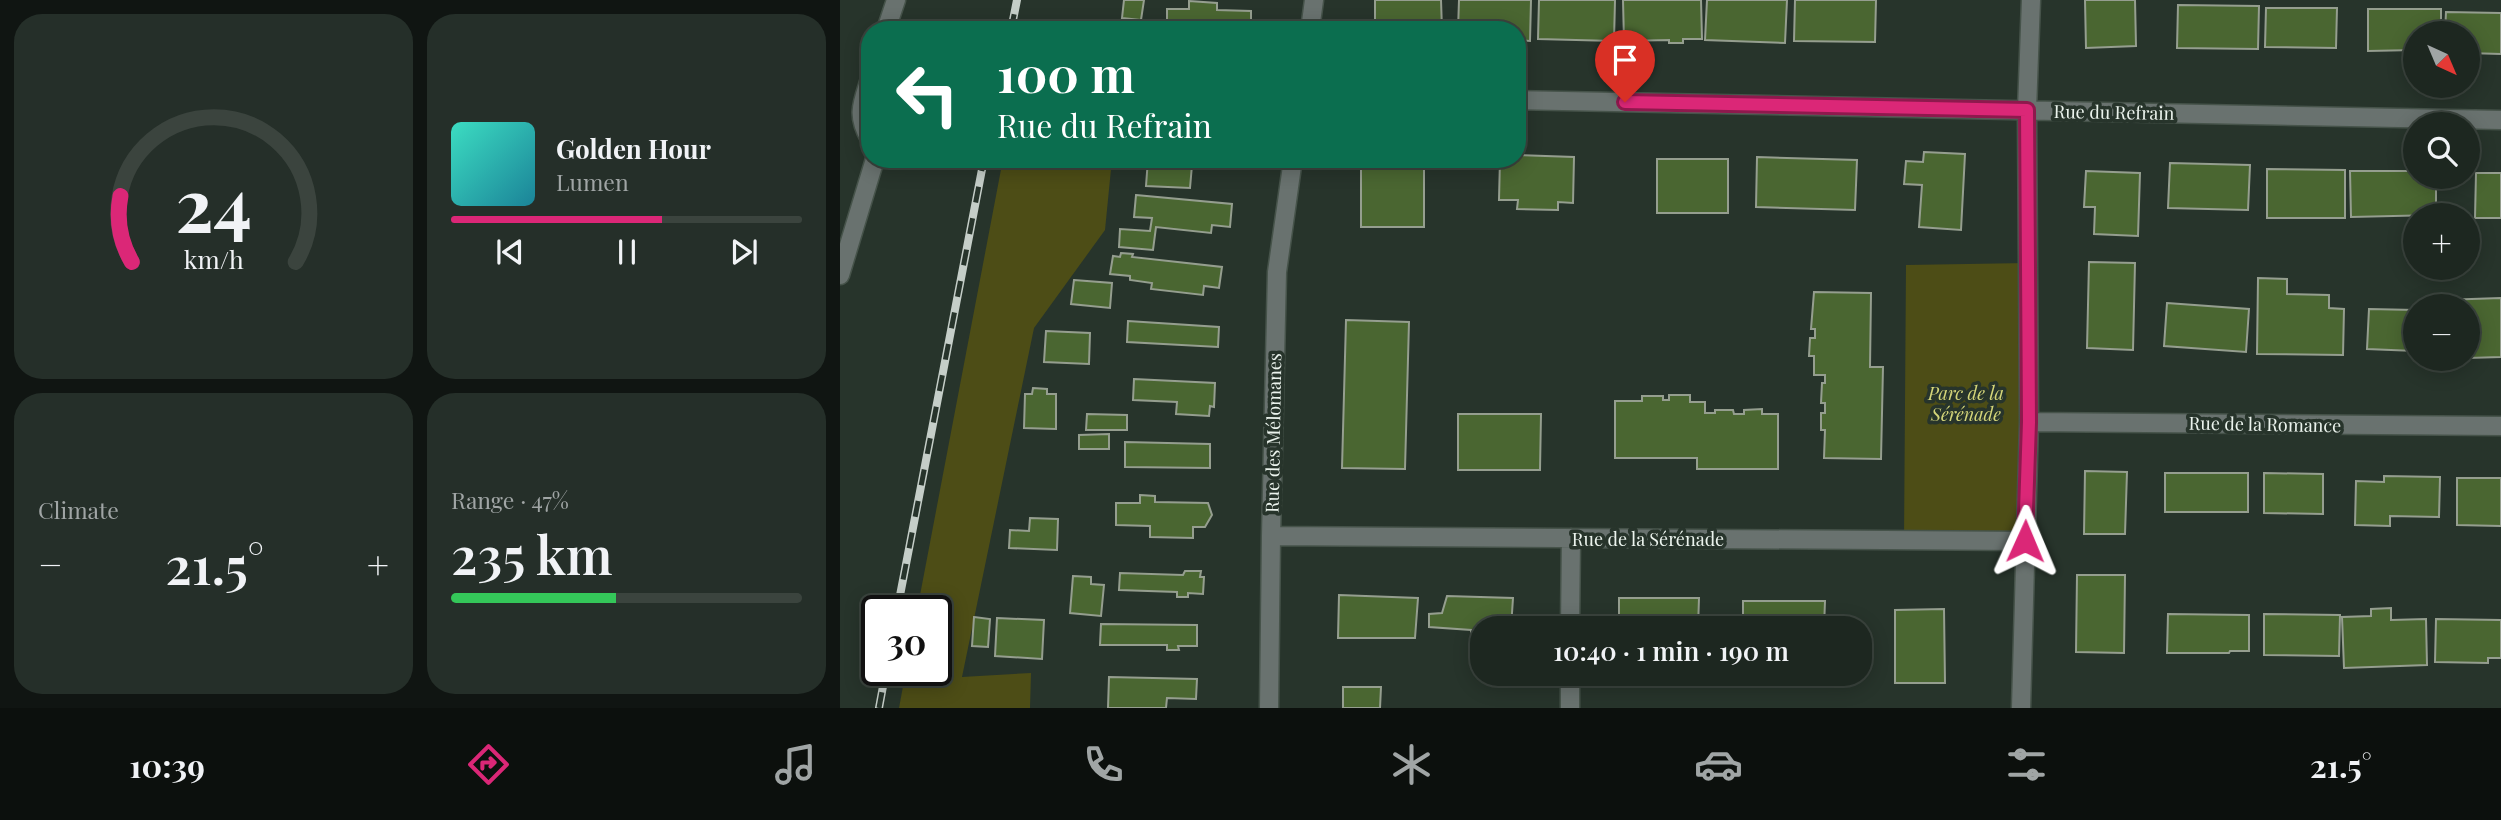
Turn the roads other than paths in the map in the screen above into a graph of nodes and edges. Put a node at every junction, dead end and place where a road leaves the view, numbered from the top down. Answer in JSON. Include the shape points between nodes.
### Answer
{"nodes":[{"id":1,"x":896,"y":0,"type":"edge"},
{"id":2,"x":1314,"y":0,"type":"edge"},
{"id":3,"x":2031,"y":0,"type":"edge"},
{"id":4,"x":889,"y":21,"type":"edge"},
{"id":5,"x":1311,"y":21,"type":"edge"},
{"id":6,"x":1526,"y":100,"type":"edge"},
{"id":7,"x":2027,"y":110,"type":"junction"},
{"id":8,"x":2501,"y":120,"type":"edge"},
{"id":9,"x":872,"y":168,"type":"edge"},
{"id":10,"x":1292,"y":168,"type":"edge"},
{"id":11,"x":840,"y":275,"type":"edge"},
{"id":12,"x":2029,"y":422,"type":"junction"},
{"id":13,"x":2501,"y":426,"type":"edge"},
{"id":14,"x":1271,"y":536,"type":"junction"},
{"id":15,"x":1571,"y":538,"type":"junction"},
{"id":16,"x":2025,"y":541,"type":"junction"},
{"id":17,"x":1570,"y":616,"type":"edge"},
{"id":18,"x":1570,"y":686,"type":"edge"},
{"id":19,"x":1269,"y":708,"type":"edge"},
{"id":20,"x":1570,"y":708,"type":"edge"},
{"id":21,"x":2021,"y":708,"type":"edge"}],
"edges":[{"from":1,"to":4,"type":"street"},
{"from":2,"to":5,"type":"street"},
{"from":3,"to":7,"type":"street"},
{"from":6,"to":7,"type":"street","name":"Rue du Refrain"},
{"from":7,"to":8,"type":"street","name":"Rue du Refrain"},
{"from":7,"to":12,"type":"street"},
{"from":9,"to":11,"type":"street"},
{"from":10,"to":14,"type":"street","name":"Rue des Mélomanes","via":[[1277,272]]},
{"from":12,"to":13,"type":"street","name":"Rue de la Romance"},
{"from":12,"to":16,"type":"street"},
{"from":14,"to":15,"type":"street","name":"Rue de la Sérénade"},
{"from":14,"to":19,"type":"street","name":"Rue des Mélomanes"},
{"from":15,"to":16,"type":"street","name":"Rue de la Sérénade"},
{"from":15,"to":17,"type":"street"},
{"from":16,"to":21,"type":"street"},
{"from":18,"to":20,"type":"street"}]}
